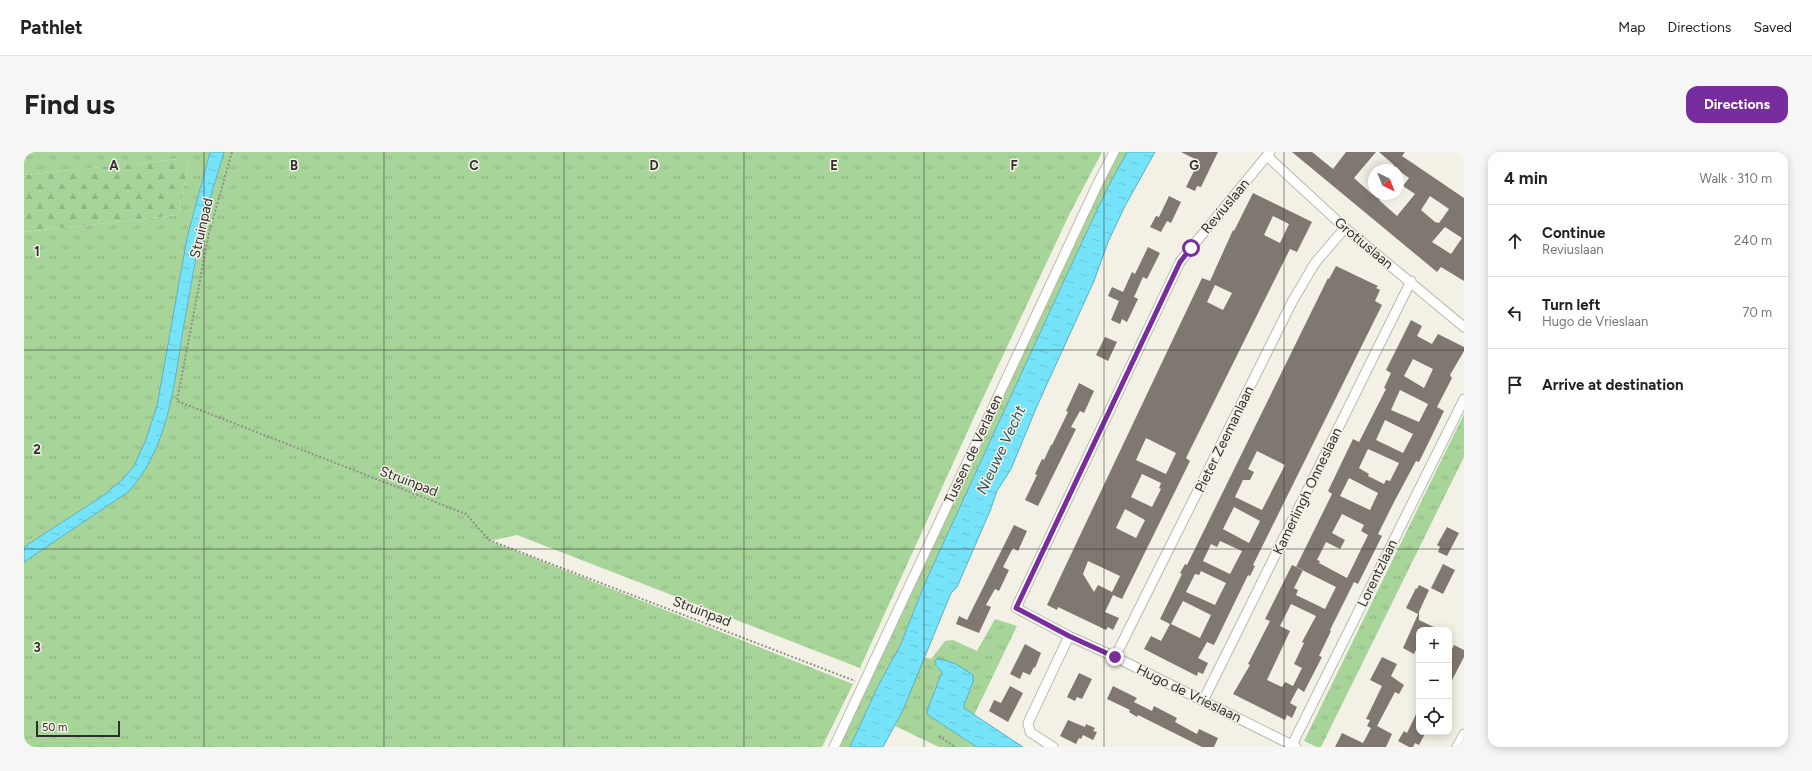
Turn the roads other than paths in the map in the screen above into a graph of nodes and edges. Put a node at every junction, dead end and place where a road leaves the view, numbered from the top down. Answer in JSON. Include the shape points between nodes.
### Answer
{"nodes":[{"id":1,"x":1114,"y":152,"type":"edge"},
{"id":2,"x":1269,"y":154,"type":"edge"},
{"id":3,"x":1345,"y":228,"type":"junction"},
{"id":4,"x":1411,"y":281,"type":"junction"},
{"id":5,"x":1464,"y":327,"type":"edge"},
{"id":6,"x":1464,"y":399,"type":"edge"},
{"id":7,"x":1016,"y":608,"type":"joint"},
{"id":8,"x":1069,"y":636,"type":"junction"},
{"id":9,"x":1115,"y":657,"type":"junction"},
{"id":10,"x":1203,"y":701,"type":"junction"},
{"id":11,"x":1464,"y":734,"type":"edge"},
{"id":12,"x":1293,"y":746,"type":"edge"},
{"id":13,"x":834,"y":747,"type":"edge"},
{"id":14,"x":1053,"y":747,"type":"edge"},
{"id":15,"x":1457,"y":747,"type":"edge"}],
"edges":[{"from":1,"to":13,"type":"street","name":"Tussen de Verlaten"},
{"from":2,"to":3,"type":"street","name":"Grotiuslaan"},
{"from":2,"to":7,"type":"street","name":"Reviuslaan","via":[[1180,262]]},
{"from":3,"to":4,"type":"street","name":"Grotiuslaan"},
{"from":3,"to":9,"type":"street","name":"Pieter Zeemanlaan","via":[[1315,263],[1292,302]]},
{"from":4,"to":5,"type":"street","name":"Grotiuslaan"},
{"from":4,"to":10,"type":"street","name":"Kamerlingh Onneslaan"},
{"from":6,"to":12,"type":"street","name":"Lorentzlaan"},
{"from":7,"to":8,"type":"street","name":"Hugo de Vrieslaan"},
{"from":8,"to":9,"type":"street","name":"Hugo de Vrieslaan"},
{"from":8,"to":14,"type":"street","via":[[1028,724],[1030,732]]},
{"from":9,"to":10,"type":"street","name":"Hugo de Vrieslaan"},
{"from":10,"to":12,"type":"street","name":"Hugo de Vrieslaan"},
{"from":11,"to":15,"type":"street"}]}
